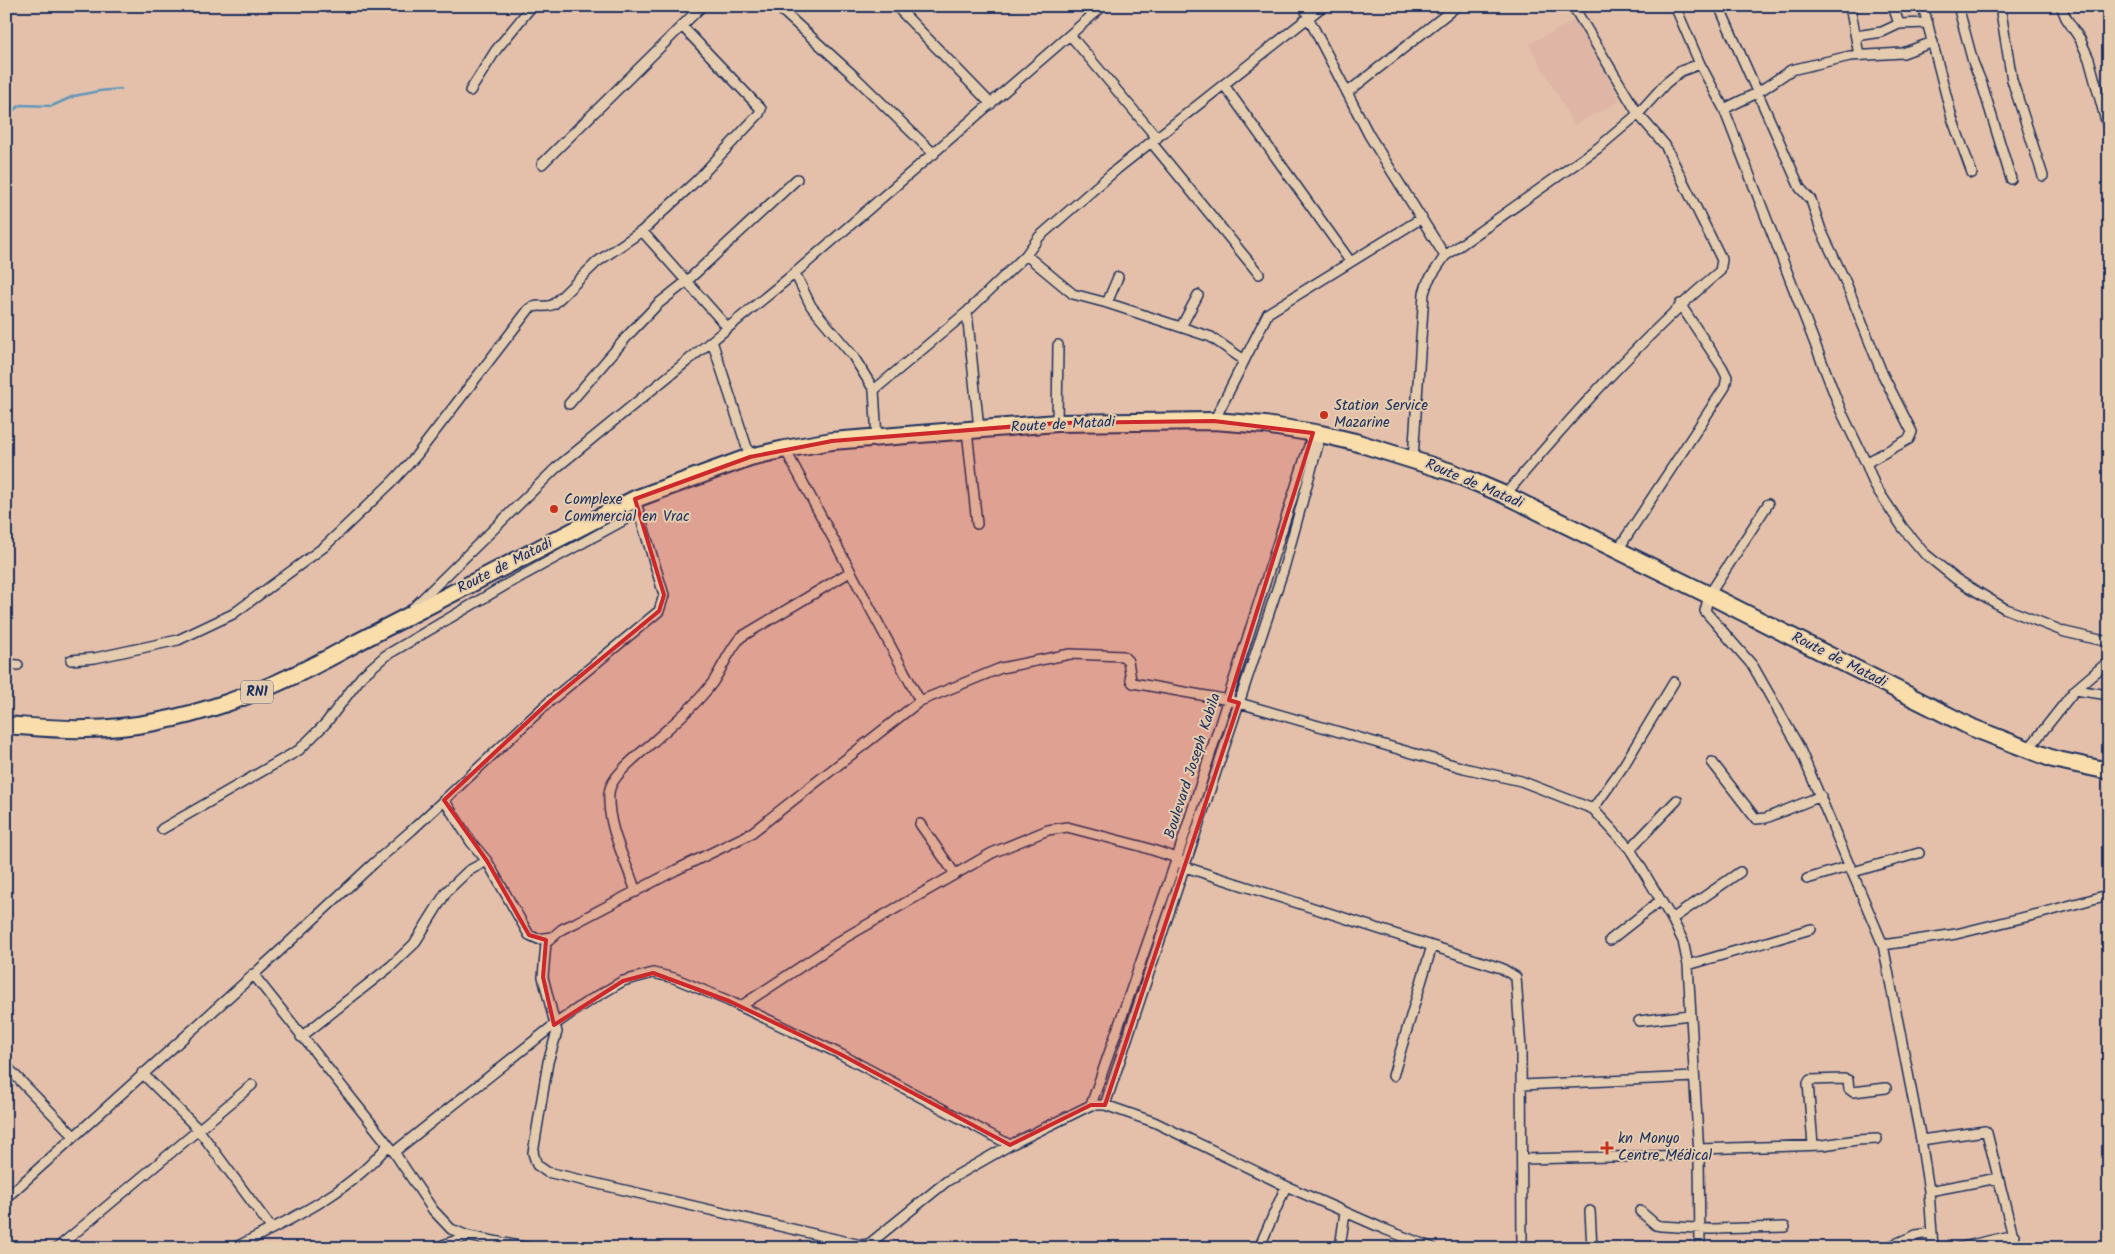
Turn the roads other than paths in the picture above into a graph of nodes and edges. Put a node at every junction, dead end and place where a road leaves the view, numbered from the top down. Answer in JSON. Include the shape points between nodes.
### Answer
{"nodes":[{"id":1,"x":532,"y":6,"type":"edge"},
{"id":2,"x":702,"y":6,"type":"edge"},
{"id":3,"x":777,"y":6,"type":"edge"},
{"id":4,"x":896,"y":6,"type":"edge"},
{"id":5,"x":1102,"y":6,"type":"edge"},
{"id":6,"x":1304,"y":6,"type":"edge"},
{"id":7,"x":1323,"y":6,"type":"edge"},
{"id":8,"x":1457,"y":6,"type":"edge"},
{"id":9,"x":1573,"y":6,"type":"edge"},
{"id":10,"x":1675,"y":6,"type":"edge"},
{"id":11,"x":1719,"y":6,"type":"edge"},
{"id":12,"x":1850,"y":6,"type":"edge"},
{"id":13,"x":1893,"y":6,"type":"edge"},
{"id":14,"x":1923,"y":6,"type":"edge"},
{"id":15,"x":1958,"y":6,"type":"edge"},
{"id":16,"x":2000,"y":6,"type":"edge"},
{"id":17,"x":2061,"y":6,"type":"edge"},
{"id":18,"x":1309,"y":19,"type":"junction"},
{"id":19,"x":1928,"y":23,"type":"junction"},
{"id":20,"x":1899,"y":24,"type":"junction"},
{"id":21,"x":682,"y":26,"type":"junction"},
{"id":22,"x":1070,"y":35,"type":"junction"},
{"id":23,"x":1856,"y":36,"type":"junction"},
{"id":24,"x":1933,"y":42,"type":"junction"},
{"id":25,"x":1858,"y":55,"type":"junction"},
{"id":26,"x":1700,"y":64,"type":"junction"},
{"id":27,"x":1224,"y":85,"type":"junction"},
{"id":28,"x":470,"y":91,"type":"dead end"},
{"id":29,"x":1348,"y":92,"type":"junction"},
{"id":30,"x":1757,"y":93,"type":"junction"},
{"id":31,"x":2105,"y":102,"type":"edge"},
{"id":32,"x":990,"y":104,"type":"junction"},
{"id":33,"x":1724,"y":109,"type":"junction"},
{"id":34,"x":1638,"y":114,"type":"junction"},
{"id":35,"x":2109,"y":132,"type":"edge"},
{"id":36,"x":1154,"y":140,"type":"junction"},
{"id":37,"x":934,"y":154,"type":"junction"},
{"id":38,"x":542,"y":164,"type":"dead end"},
{"id":39,"x":1972,"y":173,"type":"dead end"},
{"id":40,"x":2043,"y":176,"type":"dead end"},
{"id":41,"x":2011,"y":179,"type":"dead end"},
{"id":42,"x":797,"y":180,"type":"dead end"},
{"id":43,"x":1422,"y":218,"type":"junction"},
{"id":44,"x":642,"y":230,"type":"junction"},
{"id":45,"x":1026,"y":255,"type":"junction"},
{"id":46,"x":1445,"y":256,"type":"junction"},
{"id":47,"x":1350,"y":261,"type":"junction"},
{"id":48,"x":795,"y":273,"type":"junction"},
{"id":49,"x":1259,"y":274,"type":"dead end"},
{"id":50,"x":1118,"y":277,"type":"dead end"},
{"id":51,"x":687,"y":281,"type":"junction"},
{"id":52,"x":1198,"y":295,"type":"dead end"},
{"id":53,"x":1107,"y":303,"type":"junction"},
{"id":54,"x":1680,"y":304,"type":"junction"},
{"id":55,"x":967,"y":312,"type":"junction"},
{"id":56,"x":1181,"y":327,"type":"junction"},
{"id":57,"x":728,"y":328,"type":"junction"},
{"id":58,"x":712,"y":341,"type":"junction"},
{"id":59,"x":1058,"y":345,"type":"dead end"},
{"id":60,"x":1244,"y":360,"type":"junction"},
{"id":61,"x":874,"y":390,"type":"junction"},
{"id":62,"x":569,"y":404,"type":"dead end"},
{"id":63,"x":1214,"y":421,"type":"junction"},
{"id":64,"x":1058,"y":423,"type":"junction"},
{"id":65,"x":973,"y":430,"type":"junction"},
{"id":66,"x":1317,"y":434,"type":"junction"},
{"id":67,"x":877,"y":438,"type":"junction"},
{"id":68,"x":785,"y":449,"type":"junction"},
{"id":69,"x":750,"y":457,"type":"junction"},
{"id":70,"x":1413,"y":459,"type":"junction"},
{"id":71,"x":1866,"y":463,"type":"junction"},
{"id":72,"x":1505,"y":495,"type":"junction"},
{"id":73,"x":1768,"y":504,"type":"dead end"},
{"id":74,"x":637,"y":505,"type":"junction"},
{"id":75,"x":977,"y":524,"type":"dead end"},
{"id":76,"x":1617,"y":551,"type":"junction"},
{"id":77,"x":850,"y":572,"type":"junction"},
{"id":78,"x":1709,"y":595,"type":"junction"},
{"id":79,"x":400,"y":620,"type":"junction"},
{"id":80,"x":2109,"y":642,"type":"edge"},
{"id":81,"x":71,"y":660,"type":"dead end"},
{"id":82,"x":2109,"y":661,"type":"edge"},
{"id":83,"x":6,"y":664,"type":"edge"},
{"id":84,"x":18,"y":665,"type":"dead end"},
{"id":85,"x":1674,"y":682,"type":"dead end"},
{"id":86,"x":2076,"y":690,"type":"junction"},
{"id":87,"x":2109,"y":695,"type":"edge"},
{"id":88,"x":1229,"y":700,"type":"junction"},
{"id":89,"x":920,"y":701,"type":"junction"},
{"id":90,"x":1239,"y":703,"type":"junction"},
{"id":91,"x":6,"y":725,"type":"edge"},
{"id":92,"x":2027,"y":751,"type":"junction"},
{"id":93,"x":1712,"y":762,"type":"dead end"},
{"id":94,"x":2109,"y":771,"type":"edge"},
{"id":95,"x":1821,"y":796,"type":"junction"},
{"id":96,"x":444,"y":800,"type":"junction"},
{"id":97,"x":1677,"y":800,"type":"dead end"},
{"id":98,"x":1593,"y":810,"type":"junction"},
{"id":99,"x":920,"y":824,"type":"dead end"},
{"id":100,"x":162,"y":829,"type":"dead end"},
{"id":101,"x":1630,"y":849,"type":"junction"},
{"id":102,"x":1919,"y":853,"type":"dead end"},
{"id":103,"x":1177,"y":858,"type":"junction"},
{"id":104,"x":487,"y":861,"type":"junction"},
{"id":105,"x":1185,"y":867,"type":"junction"},
{"id":106,"x":1851,"y":869,"type":"junction"},
{"id":107,"x":1740,"y":872,"type":"dead end"},
{"id":108,"x":955,"y":874,"type":"junction"},
{"id":109,"x":1807,"y":879,"type":"dead end"},
{"id":110,"x":636,"y":892,"type":"junction"},
{"id":111,"x":2104,"y":896,"type":"dead end"},
{"id":112,"x":1661,"y":900,"type":"junction"},
{"id":113,"x":1672,"y":919,"type":"junction"},
{"id":114,"x":1811,"y":929,"type":"dead end"},
{"id":115,"x":551,"y":937,"type":"junction"},
{"id":116,"x":1610,"y":940,"type":"dead end"},
{"id":117,"x":1883,"y":945,"type":"junction"},
{"id":118,"x":1432,"y":946,"type":"junction"},
{"id":119,"x":1688,"y":965,"type":"junction"},
{"id":120,"x":253,"y":974,"type":"junction"},
{"id":121,"x":741,"y":1006,"type":"junction"},
{"id":122,"x":1690,"y":1015,"type":"junction"},
{"id":123,"x":1639,"y":1021,"type":"dead end"},
{"id":124,"x":554,"y":1025,"type":"junction"},
{"id":125,"x":301,"y":1036,"type":"junction"},
{"id":126,"x":6,"y":1066,"type":"edge"},
{"id":127,"x":142,"y":1073,"type":"junction"},
{"id":128,"x":1393,"y":1076,"type":"dead end"},
{"id":129,"x":1694,"y":1077,"type":"junction"},
{"id":130,"x":252,"y":1084,"type":"dead end"},
{"id":131,"x":1522,"y":1085,"type":"junction"},
{"id":132,"x":1886,"y":1088,"type":"dead end"},
{"id":133,"x":1091,"y":1104,"type":"junction"},
{"id":134,"x":1105,"y":1105,"type":"junction"},
{"id":135,"x":198,"y":1129,"type":"junction"},
{"id":136,"x":74,"y":1136,"type":"junction"},
{"id":137,"x":1877,"y":1139,"type":"dead end"},
{"id":138,"x":1922,"y":1140,"type":"junction"},
{"id":139,"x":1010,"y":1145,"type":"junction"},
{"id":140,"x":1813,"y":1145,"type":"junction"},
{"id":141,"x":391,"y":1149,"type":"junction"},
{"id":142,"x":1699,"y":1152,"type":"junction"},
{"id":143,"x":1522,"y":1159,"type":"junction"},
{"id":144,"x":1998,"y":1178,"type":"junction"},
{"id":145,"x":1286,"y":1186,"type":"junction"},
{"id":146,"x":1929,"y":1191,"type":"junction"},
{"id":147,"x":6,"y":1198,"type":"edge"},
{"id":148,"x":1590,"y":1211,"type":"dead end"},
{"id":149,"x":1640,"y":1211,"type":"dead end"},
{"id":150,"x":1345,"y":1212,"type":"junction"},
{"id":151,"x":1785,"y":1227,"type":"dead end"},
{"id":152,"x":1700,"y":1228,"type":"junction"},
{"id":153,"x":272,"y":1229,"type":"junction"},
{"id":154,"x":1931,"y":1233,"type":"junction"},
{"id":155,"x":2014,"y":1235,"type":"junction"},
{"id":156,"x":468,"y":1236,"type":"junction"},
{"id":157,"x":869,"y":1244,"type":"junction"},
{"id":158,"x":57,"y":1248,"type":"edge"},
{"id":159,"x":234,"y":1248,"type":"edge"},
{"id":160,"x":435,"y":1248,"type":"edge"},
{"id":161,"x":529,"y":1248,"type":"edge"},
{"id":162,"x":887,"y":1248,"type":"edge"},
{"id":163,"x":1259,"y":1248,"type":"edge"},
{"id":164,"x":1340,"y":1248,"type":"edge"},
{"id":165,"x":1433,"y":1248,"type":"edge"},
{"id":166,"x":1522,"y":1248,"type":"edge"},
{"id":167,"x":1592,"y":1248,"type":"edge"},
{"id":168,"x":1700,"y":1248,"type":"edge"},
{"id":169,"x":1886,"y":1248,"type":"edge"},
{"id":170,"x":1933,"y":1248,"type":"edge"},
{"id":171,"x":1958,"y":1248,"type":"edge"},
{"id":172,"x":2016,"y":1248,"type":"edge"}],
"edges":[{"from":1,"to":28,"type":"street","via":[[496,50]]},
{"from":2,"to":21,"type":"street"},
{"from":3,"to":37,"type":"street"},
{"from":4,"to":32,"type":"street"},
{"from":5,"to":22,"type":"street"},
{"from":6,"to":18,"type":"street"},
{"from":7,"to":18,"type":"street"},
{"from":8,"to":29,"type":"street"},
{"from":9,"to":34,"type":"street"},
{"from":10,"to":26,"type":"street"},
{"from":11,"to":30,"type":"street"},
{"from":12,"to":23,"type":"street"},
{"from":13,"to":20,"type":"street"},
{"from":14,"to":19,"type":"street"},
{"from":15,"to":41,"type":"street"},
{"from":16,"to":40,"type":"street","via":[[2012,80]]},
{"from":17,"to":31,"type":"street","via":[[2080,39]]},
{"from":18,"to":27,"type":"street"},
{"from":18,"to":29,"type":"street"},
{"from":19,"to":20,"type":"street"},
{"from":19,"to":24,"type":"street"},
{"from":20,"to":23,"type":"street","via":[[1882,32]]},
{"from":21,"to":38,"type":"street"},
{"from":21,"to":44,"type":"street","via":[[761,106],[761,112],[696,181]]},
{"from":22,"to":32,"type":"street"},
{"from":22,"to":36,"type":"street"},
{"from":23,"to":25,"type":"street"},
{"from":24,"to":25,"type":"street","via":[[1903,53]]},
{"from":24,"to":39,"type":"street","via":[[1952,118]]},
{"from":25,"to":30,"type":"street","via":[[1791,70]]},
{"from":26,"to":33,"type":"street"},
{"from":26,"to":34,"type":"street","via":[[1681,71],[1666,82]]},
{"from":27,"to":36,"type":"street"},
{"from":27,"to":47,"type":"street"},
{"from":29,"to":43,"type":"street","via":[[1369,134]]},
{"from":30,"to":33,"type":"street"},
{"from":30,"to":71,"type":"street","via":[[1800,188],[1811,200],[1882,373],[1912,432],[1909,439]]},
{"from":31,"to":35,"type":"street"},
{"from":32,"to":37,"type":"street"},
{"from":33,"to":71,"type":"street","via":[[1841,411]]},
{"from":34,"to":46,"type":"street","via":[[1598,148]]},
{"from":34,"to":54,"type":"street","via":[[1665,145],[1722,260],[1720,270]]},
{"from":36,"to":45,"type":"street","via":[[1039,237]]},
{"from":36,"to":49,"type":"street"},
{"from":37,"to":48,"type":"street"},
{"from":42,"to":51,"type":"street"},
{"from":43,"to":46,"type":"street"},
{"from":43,"to":47,"type":"street"},
{"from":44,"to":51,"type":"street"},
{"from":44,"to":81,"type":"street","via":[[597,262],[551,306],[529,309],[416,456],[324,547],[233,614],[178,640]]},
{"from":45,"to":53,"type":"street","via":[[1073,294]]},
{"from":45,"to":55,"type":"street"},
{"from":46,"to":70,"type":"street","via":[[1424,293]]},
{"from":47,"to":60,"type":"street","via":[[1272,309],[1263,319]]},
{"from":48,"to":57,"type":"street"},
{"from":48,"to":61,"type":"street","via":[[811,306],[853,356]]},
{"from":50,"to":53,"type":"street"},
{"from":51,"to":57,"type":"street"},
{"from":51,"to":62,"type":"street","via":[[658,304],[631,332]]},
{"from":52,"to":56,"type":"street"},
{"from":53,"to":56,"type":"street"},
{"from":54,"to":72,"type":"street","via":[[1557,433]]},
{"from":54,"to":76,"type":"street","via":[[1722,367],[1725,387]]},
{"from":55,"to":61,"type":"street"},
{"from":55,"to":65,"type":"street"},
{"from":56,"to":60,"type":"street","via":[[1211,337]]},
{"from":57,"to":58,"type":"street"},
{"from":58,"to":69,"type":"street"},
{"from":58,"to":79,"type":"street","via":[[556,468]]},
{"from":59,"to":64,"type":"street"},
{"from":60,"to":63,"type":"street"},
{"from":61,"to":67,"type":"street"},
{"from":63,"to":64,"type":"highway","name":"Route de Matadi","number":"RN1"},
{"from":63,"to":66,"type":"highway","name":"Route de Matadi","number":"RN1"},
{"from":64,"to":65,"type":"highway","name":"Route de Matadi","number":"RN1"},
{"from":65,"to":67,"type":"highway","name":"Route de Matadi","number":"RN1"},
{"from":65,"to":75,"type":"street"},
{"from":66,"to":70,"type":"highway","name":"Route de Matadi","number":"RN1"},
{"from":66,"to":88,"type":"street","name":"Boulevard Joseph Kabila"},
{"from":66,"to":90,"type":"street","name":"Boulevard Joseph Kabila","via":[[1284,568]]},
{"from":67,"to":68,"type":"highway","name":"Route de Matadi","number":"RN1"},
{"from":68,"to":69,"type":"highway","name":"Route de Matadi","number":"RN1"},
{"from":68,"to":77,"type":"street"},
{"from":69,"to":74,"type":"highway","name":"Route de Matadi","number":"RN1"},
{"from":70,"to":72,"type":"highway","name":"Route de Matadi","number":"RN1"},
{"from":71,"to":80,"type":"street","via":[[1875,486],[1903,528],[1924,553],[1956,579],[2004,608],[2065,632]]},
{"from":72,"to":76,"type":"highway","name":"Route de Matadi","number":"RN1"},
{"from":73,"to":78,"type":"street"},
{"from":74,"to":79,"type":"highway","name":"Route de Matadi","number":"RN1"},
{"from":74,"to":96,"type":"street","via":[[664,595],[659,611],[550,701]]},
{"from":74,"to":100,"type":"street","via":[[385,656],[362,676],[326,723],[299,750]]},
{"from":76,"to":78,"type":"highway","name":"Route de Matadi","number":"RN1"},
{"from":77,"to":89,"type":"street"},
{"from":77,"to":110,"type":"street","via":[[741,637],[712,684],[619,774],[609,792],[614,832]]},
{"from":78,"to":92,"type":"highway","name":"Route de Matadi","number":"RN1","via":[[1973,728]]},
{"from":78,"to":95,"type":"street","via":[[1705,611],[1741,651],[1764,684],[1799,747]]},
{"from":79,"to":91,"type":"highway","name":"Route de Matadi","number":"RN1","via":[[314,667],[271,686],[185,715],[127,726],[88,729]]},
{"from":82,"to":86,"type":"street"},
{"from":83,"to":84,"type":"street"},
{"from":85,"to":98,"type":"street"},
{"from":86,"to":87,"type":"street"},
{"from":86,"to":92,"type":"street"},
{"from":88,"to":89,"type":"street","via":[[1133,683],[1128,661],[1123,656],[1070,654],[1001,668]]},
{"from":88,"to":90,"type":"street"},
{"from":88,"to":103,"type":"street","name":"Boulevard Joseph Kabila"},
{"from":89,"to":110,"type":"street","via":[[750,834]]},
{"from":90,"to":98,"type":"street","via":[[1455,766],[1521,781]]},
{"from":90,"to":105,"type":"street","name":"Boulevard Joseph Kabila"},
{"from":92,"to":94,"type":"highway","name":"Route de Matadi","number":"RN1"},
{"from":93,"to":95,"type":"street","via":[[1756,819]]},
{"from":95,"to":106,"type":"street"},
{"from":96,"to":104,"type":"street"},
{"from":96,"to":120,"type":"street"},
{"from":97,"to":101,"type":"street"},
{"from":98,"to":101,"type":"street"},
{"from":99,"to":108,"type":"street"},
{"from":101,"to":112,"type":"street"},
{"from":102,"to":106,"type":"street"},
{"from":103,"to":105,"type":"street"},
{"from":103,"to":108,"type":"street","via":[[1066,827],[1048,830],[992,853]]},
{"from":103,"to":133,"type":"street","name":"Boulevard Joseph Kabila"},
{"from":104,"to":115,"type":"street","via":[[529,935],[538,939]]},
{"from":104,"to":125,"type":"street","via":[[468,871],[447,891],[414,944],[391,966]]},
{"from":105,"to":118,"type":"street"},
{"from":105,"to":134,"type":"street","name":"Boulevard Joseph Kabila"},
{"from":106,"to":109,"type":"street"},
{"from":106,"to":117,"type":"street"},
{"from":107,"to":113,"type":"street"},
{"from":108,"to":121,"type":"street","via":[[846,937]]},
{"from":110,"to":115,"type":"street"},
{"from":111,"to":117,"type":"street","via":[[1956,934]]},
{"from":112,"to":113,"type":"street"},
{"from":112,"to":116,"type":"street"},
{"from":113,"to":119,"type":"street","via":[[1683,941]]},
{"from":114,"to":119,"type":"street"},
{"from":115,"to":124,"type":"street","via":[[546,943],[543,977]]},
{"from":117,"to":138,"type":"street"},
{"from":118,"to":128,"type":"street"},
{"from":118,"to":131,"type":"street","via":[[1501,968],[1516,977]]},
{"from":119,"to":122,"type":"street"},
{"from":120,"to":125,"type":"street"},
{"from":120,"to":127,"type":"street"},
{"from":121,"to":124,"type":"street","via":[[674,978],[653,973],[623,981]]},
{"from":121,"to":139,"type":"street","via":[[840,1054]]},
{"from":122,"to":123,"type":"street"},
{"from":122,"to":129,"type":"street"},
{"from":124,"to":141,"type":"street"},
{"from":124,"to":157,"type":"street","via":[[557,1032],[548,1062],[533,1153],[537,1165],[547,1172],[861,1245]]},
{"from":125,"to":141,"type":"street"},
{"from":126,"to":136,"type":"street"},
{"from":127,"to":135,"type":"street"},
{"from":127,"to":136,"type":"street"},
{"from":129,"to":131,"type":"street"},
{"from":129,"to":142,"type":"street"},
{"from":130,"to":135,"type":"street"},
{"from":131,"to":143,"type":"street"},
{"from":132,"to":140,"type":"street","via":[[1853,1092],[1849,1089],[1848,1080],[1810,1080]]},
{"from":133,"to":134,"type":"street"},
{"from":133,"to":139,"type":"street"},
{"from":134,"to":145,"type":"street","via":[[1154,1122]]},
{"from":135,"to":153,"type":"street"},
{"from":135,"to":158,"type":"street"},
{"from":136,"to":147,"type":"street"},
{"from":137,"to":140,"type":"street"},
{"from":138,"to":144,"type":"street","via":[[1985,1131]]},
{"from":138,"to":146,"type":"street"},
{"from":139,"to":157,"type":"street","via":[[948,1181]]},
{"from":140,"to":142,"type":"street"},
{"from":141,"to":153,"type":"street","via":[[329,1197]]},
{"from":141,"to":156,"type":"street","via":[[433,1210],[452,1229]]},
{"from":142,"to":143,"type":"street"},
{"from":142,"to":152,"type":"street"},
{"from":143,"to":166,"type":"street"},
{"from":144,"to":146,"type":"street"},
{"from":144,"to":155,"type":"street"},
{"from":145,"to":150,"type":"street"},
{"from":145,"to":163,"type":"street"},
{"from":146,"to":154,"type":"street"},
{"from":148,"to":167,"type":"street"},
{"from":149,"to":152,"type":"street","via":[[1661,1226]]},
{"from":150,"to":164,"type":"street"},
{"from":150,"to":165,"type":"street"},
{"from":151,"to":152,"type":"street"},
{"from":152,"to":168,"type":"street"},
{"from":153,"to":159,"type":"street"},
{"from":154,"to":169,"type":"street","via":[[1916,1235]]},
{"from":154,"to":170,"type":"street"},
{"from":155,"to":171,"type":"street"},
{"from":155,"to":172,"type":"street"},
{"from":156,"to":160,"type":"street"},
{"from":156,"to":161,"type":"street"},
{"from":157,"to":162,"type":"street"}]}
